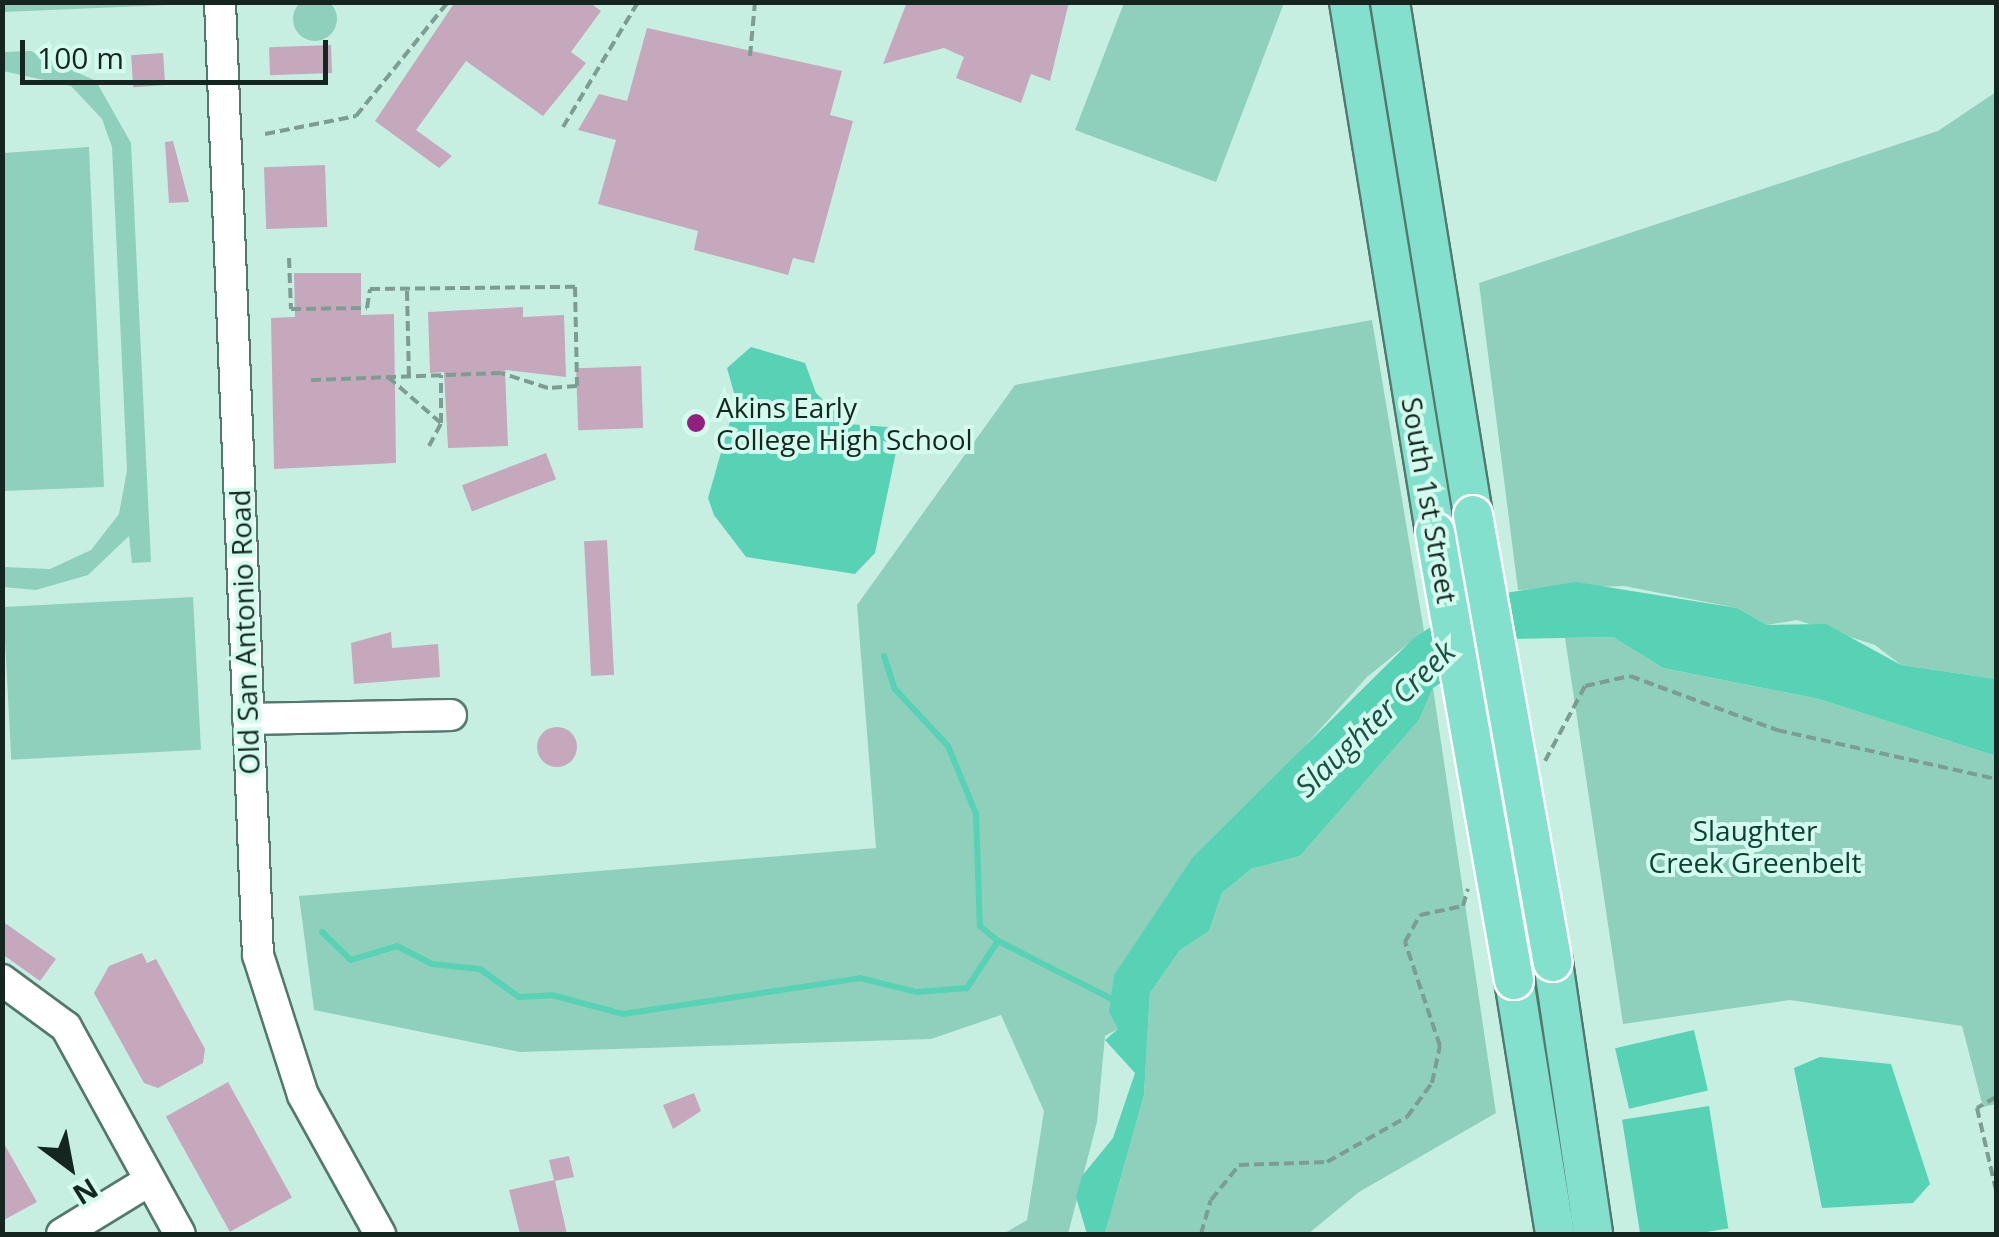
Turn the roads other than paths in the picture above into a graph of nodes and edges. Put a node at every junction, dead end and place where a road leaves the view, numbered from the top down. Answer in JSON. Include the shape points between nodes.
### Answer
{"nodes":[{"id":1,"x":220,"y":2,"type":"edge"},
{"id":2,"x":1349,"y":2,"type":"edge"},
{"id":3,"x":1390,"y":2,"type":"edge"},
{"id":4,"x":451,"y":715,"type":"dead end"},
{"id":5,"x":248,"y":719,"type":"junction"},
{"id":6,"x":2,"y":980,"type":"edge"},
{"id":7,"x":150,"y":1180,"type":"junction"},
{"id":8,"x":374,"y":1232,"type":"edge"},
{"id":9,"x":62,"y":1234,"type":"edge"},
{"id":10,"x":180,"y":1234,"type":"edge"},
{"id":11,"x":1555,"y":1234,"type":"edge"},
{"id":12,"x":1594,"y":1234,"type":"edge"}],
"edges":[{"from":1,"to":5,"type":"street","name":"Old San Antonio Road"},
{"from":2,"to":11,"type":"main road","name":"South 1st Street","bridge":true},
{"from":3,"to":12,"type":"main road","name":"South 1st Street","bridge":true},
{"from":4,"to":5,"type":"street"},
{"from":5,"to":8,"type":"street","name":"Old San Antonio Road","via":[[258,955],[303,1095]]},
{"from":6,"to":7,"type":"street","via":[[66,1026]]},
{"from":7,"to":9,"type":"street"},
{"from":7,"to":10,"type":"street"}]}
